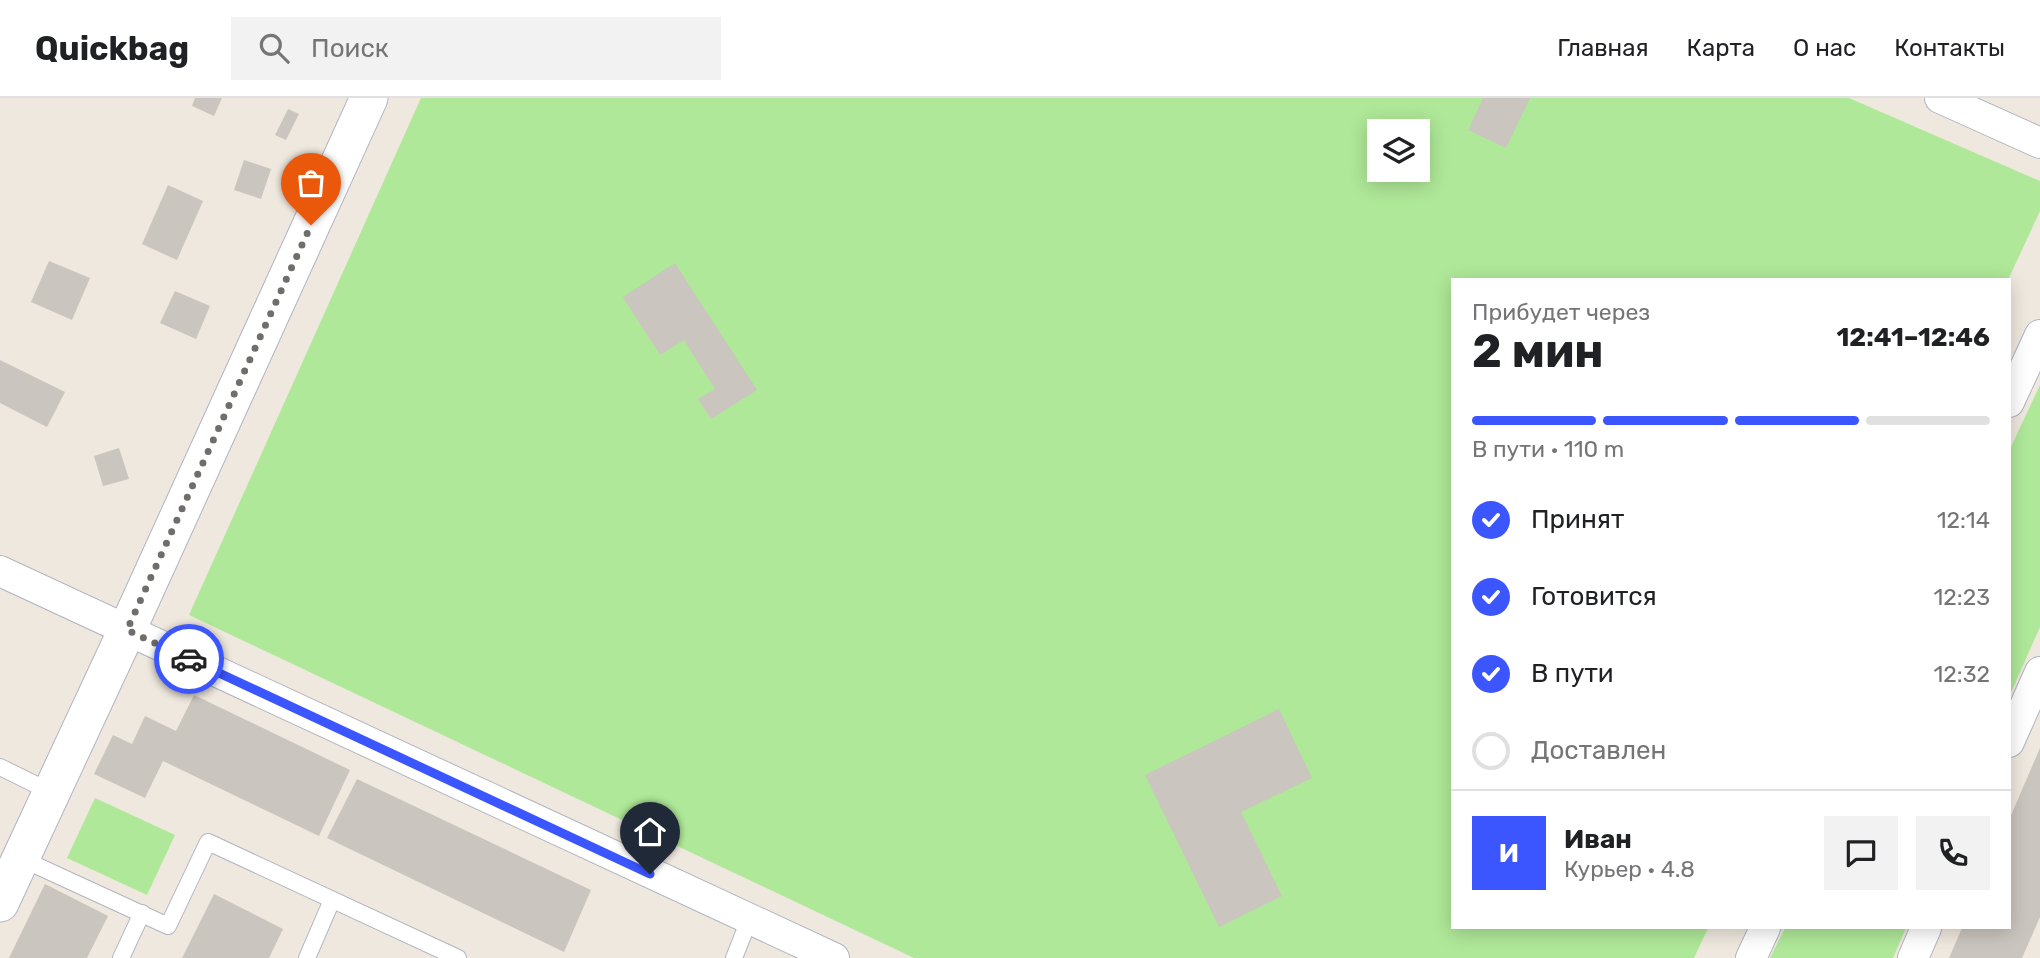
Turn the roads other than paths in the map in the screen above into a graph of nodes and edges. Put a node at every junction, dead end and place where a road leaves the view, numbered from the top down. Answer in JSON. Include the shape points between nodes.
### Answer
{"nodes":[{"id":1,"x":369,"y":98,"type":"edge"},
{"id":2,"x":1940,"y":98,"type":"edge"},
{"id":3,"x":2040,"y":143,"type":"edge"},
{"id":4,"x":2040,"y":335,"type":"edge"},
{"id":5,"x":2011,"y":398,"type":"edge"},
{"id":6,"x":0,"y":571,"type":"edge"},
{"id":7,"x":127,"y":630,"type":"junction"},
{"id":8,"x":2040,"y":672,"type":"edge"},
{"id":9,"x":2011,"y":737,"type":"edge"},
{"id":10,"x":0,"y":767,"type":"edge"},
{"id":11,"x":51,"y":792,"type":"junction"},
{"id":12,"x":20,"y":858,"type":"junction"},
{"id":13,"x":332,"y":900,"type":"junction"},
{"id":14,"x":0,"y":903,"type":"edge"},
{"id":15,"x":142,"y":913,"type":"junction"},
{"id":16,"x":749,"y":920,"type":"junction"},
{"id":17,"x":1765,"y":929,"type":"edge"},
{"id":18,"x":1926,"y":929,"type":"edge"},
{"id":19,"x":798,"y":950,"type":"edge"},
{"id":20,"x":121,"y":958,"type":"edge"},
{"id":21,"x":307,"y":958,"type":"edge"},
{"id":22,"x":458,"y":958,"type":"edge"},
{"id":23,"x":734,"y":958,"type":"edge"},
{"id":24,"x":834,"y":958,"type":"edge"},
{"id":25,"x":1751,"y":958,"type":"edge"},
{"id":26,"x":1913,"y":958,"type":"edge"}],
"edges":[{"from":1,"to":7,"type":"street"},
{"from":2,"to":3,"type":"street"},
{"from":4,"to":5,"type":"street"},
{"from":6,"to":7,"type":"street"},
{"from":7,"to":11,"type":"street"},
{"from":7,"to":16,"type":"street"},
{"from":8,"to":9,"type":"street"},
{"from":10,"to":11,"type":"lane"},
{"from":11,"to":12,"type":"street"},
{"from":12,"to":14,"type":"street"},
{"from":12,"to":15,"type":"lane"},
{"from":13,"to":15,"type":"lane","via":[[208,842],[169,926]]},
{"from":13,"to":21,"type":"lane"},
{"from":13,"to":22,"type":"lane"},
{"from":15,"to":20,"type":"lane"},
{"from":16,"to":19,"type":"street"},
{"from":16,"to":23,"type":"lane"},
{"from":17,"to":25,"type":"street"},
{"from":18,"to":26,"type":"street"},
{"from":19,"to":24,"type":"street"}]}
